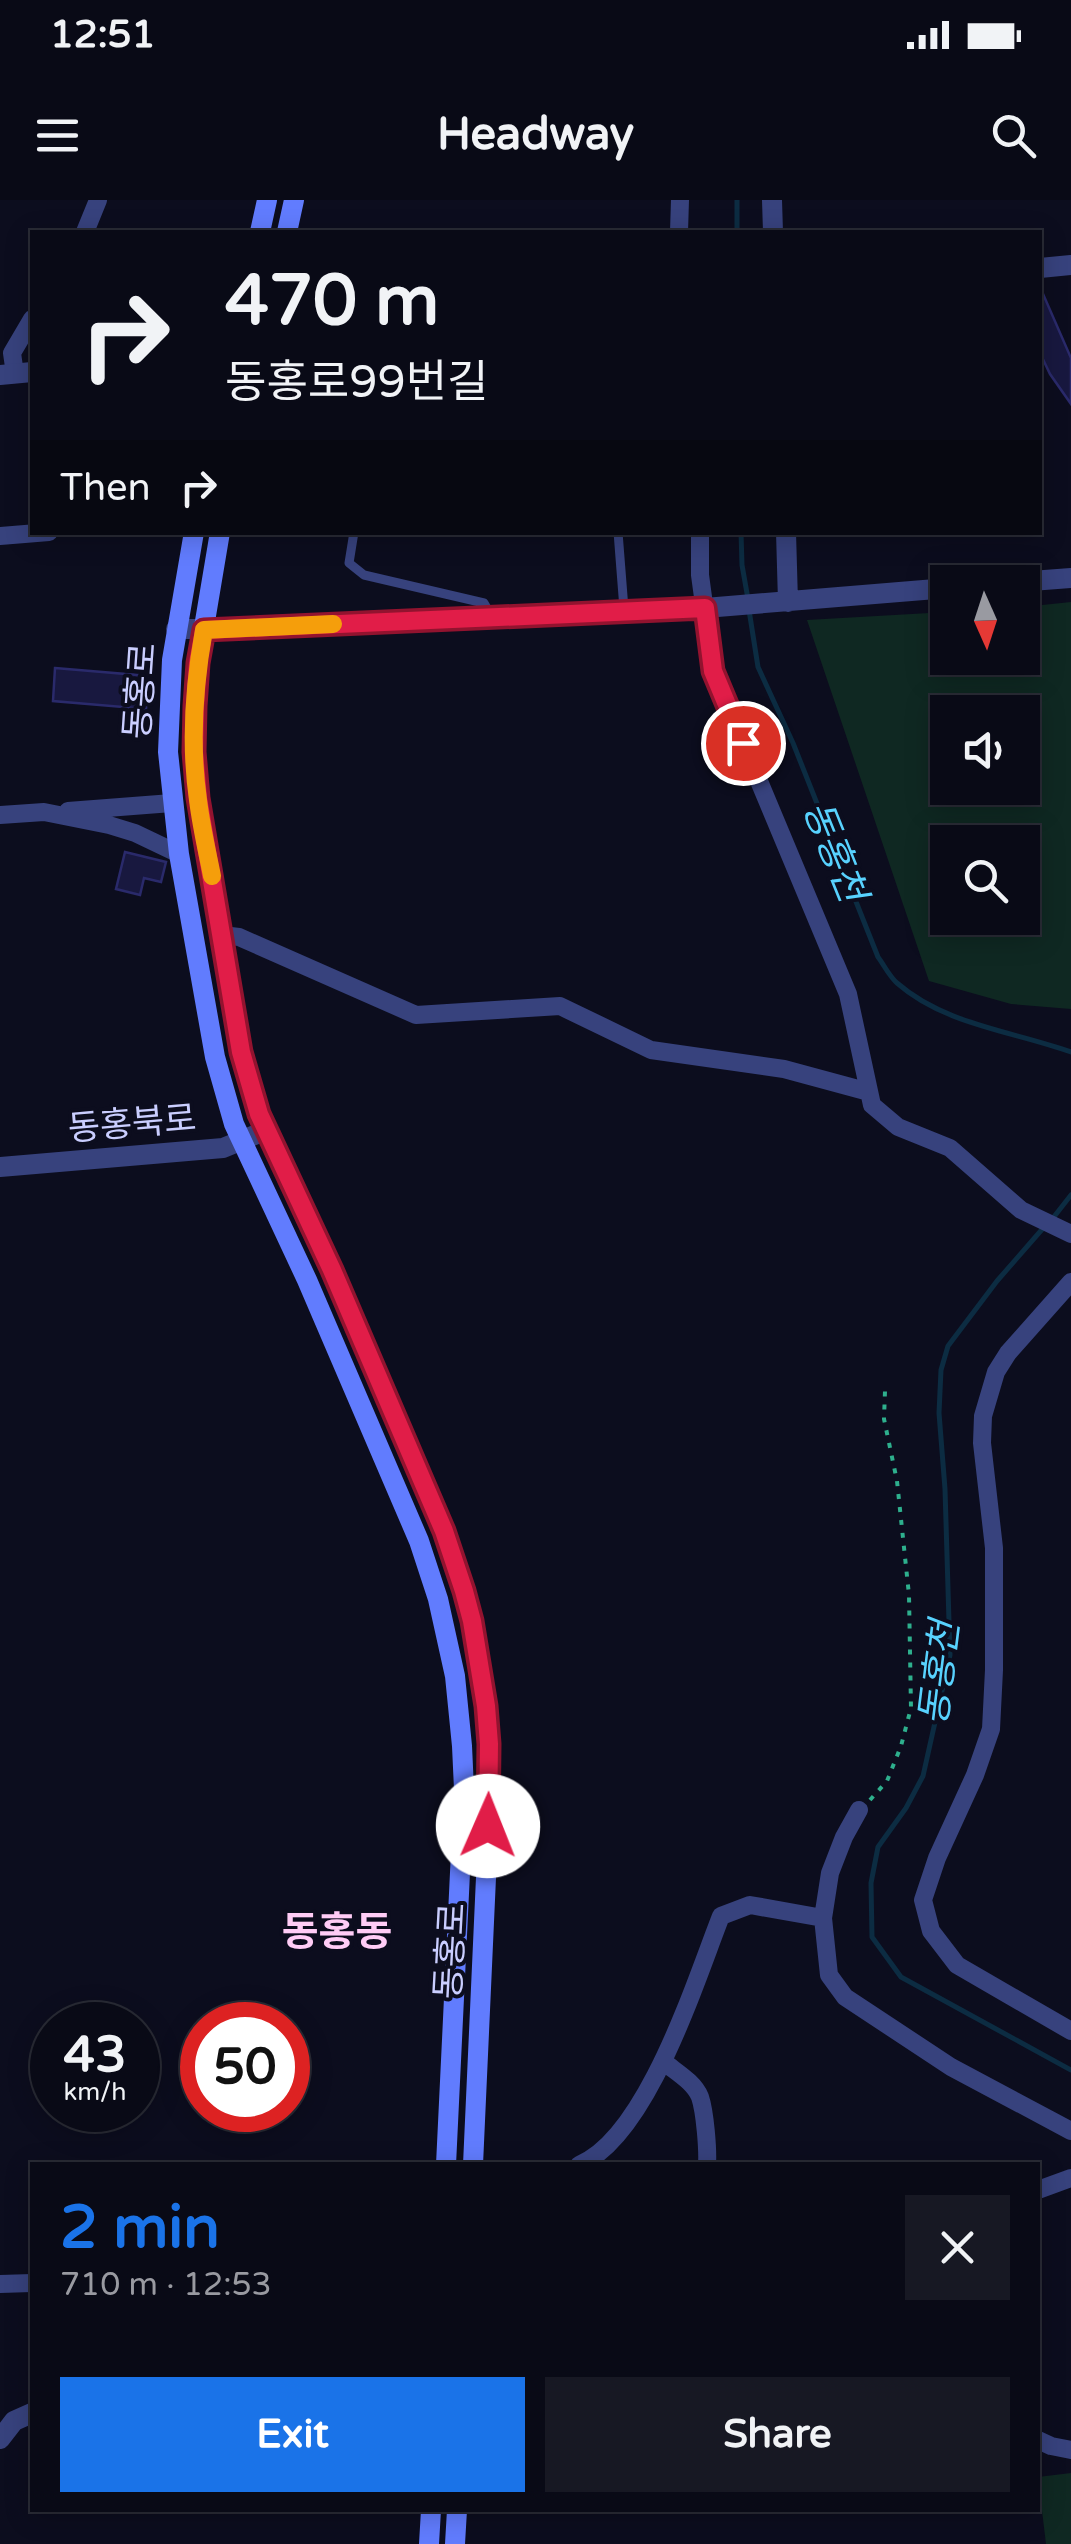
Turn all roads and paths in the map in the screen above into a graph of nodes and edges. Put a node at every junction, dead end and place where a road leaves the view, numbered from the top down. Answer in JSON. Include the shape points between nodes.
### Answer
{"nodes":[{"id":1,"x":98,"y":200,"type":"edge"},
{"id":2,"x":266,"y":200,"type":"edge"},
{"id":3,"x":294,"y":200,"type":"edge"},
{"id":4,"x":680,"y":200,"type":"edge"},
{"id":5,"x":772,"y":200,"type":"edge"},
{"id":6,"x":86,"y":230,"type":"edge"},
{"id":7,"x":260,"y":230,"type":"edge"},
{"id":8,"x":287,"y":230,"type":"edge"},
{"id":9,"x":679,"y":230,"type":"edge"},
{"id":10,"x":773,"y":230,"type":"edge"},
{"id":11,"x":1071,"y":264,"type":"edge"},
{"id":12,"x":1042,"y":268,"type":"edge"},
{"id":13,"x":30,"y":322,"type":"edge"},
{"id":14,"x":16,"y":374,"type":"edge"},
{"id":15,"x":30,"y":534,"type":"edge"},
{"id":16,"x":193,"y":535,"type":"edge"},
{"id":17,"x":220,"y":535,"type":"edge"},
{"id":18,"x":354,"y":535,"type":"edge"},
{"id":19,"x":618,"y":535,"type":"edge"},
{"id":20,"x":700,"y":535,"type":"edge"},
{"id":21,"x":786,"y":535,"type":"edge"},
{"id":22,"x":0,"y":536,"type":"edge"},
{"id":23,"x":1071,"y":578,"type":"edge"},
{"id":24,"x":1040,"y":580,"type":"edge"},
{"id":25,"x":930,"y":590,"type":"edge"},
{"id":26,"x":780,"y":602,"type":"junction"},
{"id":27,"x":714,"y":607,"type":"junction"},
{"id":28,"x":624,"y":612,"type":"junction"},
{"id":29,"x":492,"y":617,"type":"junction"},
{"id":30,"x":176,"y":629,"type":"junction"},
{"id":31,"x":204,"y":630,"type":"junction"},
{"id":32,"x":172,"y":804,"type":"junction"},
{"id":33,"x":44,"y":812,"type":"junction"},
{"id":34,"x":0,"y":815,"type":"edge"},
{"id":35,"x":179,"y":854,"type":"junction"},
{"id":36,"x":222,"y":936,"type":"junction"},
{"id":37,"x":869,"y":1092,"type":"junction"},
{"id":38,"x":267,"y":1130,"type":"junction"},
{"id":39,"x":243,"y":1141,"type":"junction"},
{"id":40,"x":0,"y":1167,"type":"edge"},
{"id":41,"x":1071,"y":1234,"type":"edge"},
{"id":42,"x":1071,"y":1282,"type":"edge"},
{"id":43,"x":885,"y":1391,"type":"dead end"},
{"id":44,"x":860,"y":1810,"type":"joint"},
{"id":45,"x":823,"y":1918,"type":"junction"},
{"id":46,"x":1071,"y":2030,"type":"edge"},
{"id":47,"x":664,"y":2062,"type":"junction"},
{"id":48,"x":1071,"y":2131,"type":"edge"},
{"id":49,"x":446,"y":2162,"type":"edge"},
{"id":50,"x":472,"y":2162,"type":"edge"},
{"id":51,"x":586,"y":2162,"type":"edge"},
{"id":52,"x":707,"y":2162,"type":"edge"},
{"id":53,"x":1071,"y":2178,"type":"edge"},
{"id":54,"x":1040,"y":2189,"type":"edge"},
{"id":55,"x":0,"y":2284,"type":"edge"},
{"id":56,"x":30,"y":2284,"type":"edge"},
{"id":57,"x":30,"y":2414,"type":"edge"},
{"id":58,"x":0,"y":2438,"type":"edge"},
{"id":59,"x":1040,"y":2441,"type":"edge"},
{"id":60,"x":1071,"y":2450,"type":"edge"},
{"id":61,"x":430,"y":2512,"type":"edge"},
{"id":62,"x":457,"y":2512,"type":"edge"},
{"id":63,"x":429,"y":2544,"type":"edge"},
{"id":64,"x":456,"y":2544,"type":"edge"}],
"edges":[{"from":1,"to":6,"type":"street"},
{"from":2,"to":7,"type":"main road"},
{"from":3,"to":8,"type":"main road"},
{"from":4,"to":9,"type":"street"},
{"from":5,"to":10,"type":"street"},
{"from":11,"to":12,"type":"street"},
{"from":13,"to":14,"type":"street","via":[[12,354]]},
{"from":15,"to":22,"type":"street"},
{"from":16,"to":30,"type":"main road","name":"동홍로"},
{"from":17,"to":31,"type":"main road","name":"동홍로"},
{"from":18,"to":29,"type":"lane","via":[[349,564],[364,575],[484,603]]},
{"from":19,"to":28,"type":"lane"},
{"from":20,"to":27,"type":"street","via":[[700,575]]},
{"from":21,"to":26,"type":"street"},
{"from":23,"to":24,"type":"street"},
{"from":25,"to":26,"type":"street"},
{"from":26,"to":27,"type":"street"},
{"from":27,"to":28,"type":"street"},
{"from":27,"to":37,"type":"street","via":[[713,671],[848,994]]},
{"from":28,"to":29,"type":"street"},
{"from":29,"to":31,"type":"street"},
{"from":30,"to":31,"type":"street"},
{"from":30,"to":32,"type":"main road","name":"동홍로","via":[[168,705]]},
{"from":31,"to":36,"type":"main road","name":"동홍로","via":[[196,776]]},
{"from":32,"to":33,"type":"street"},
{"from":32,"to":35,"type":"main road","name":"동홍로"},
{"from":33,"to":34,"type":"street"},
{"from":33,"to":35,"type":"street","via":[[135,833]]},
{"from":35,"to":39,"type":"main road","name":"동홍로","via":[[215,1057]]},
{"from":36,"to":37,"type":"street","via":[[239,937],[416,1016],[560,1006],[650,1050],[784,1069]]},
{"from":36,"to":38,"type":"main road","name":"동홍로","via":[[241,1052]]},
{"from":37,"to":41,"type":"street","via":[[872,1105],[898,1128],[950,1148],[1021,1210]]},
{"from":38,"to":39,"type":"street","name":"동홍북로"},
{"from":38,"to":50,"type":"main road","name":"동홍로","via":[[444,1531],[472,1621],[490,1789]]},
{"from":39,"to":40,"type":"street","name":"동홍북로"},
{"from":39,"to":49,"type":"main road","name":"동홍로","via":[[419,1541],[446,1627],[464,1789]]},
{"from":42,"to":46,"type":"street","via":[[1008,1353],[983,1416],[994,1548],[992,1718],[923,1900],[931,1931],[958,1965]]},
{"from":43,"to":44,"type":"path","via":[[909,1595],[911,1708],[888,1782]]},
{"from":44,"to":45,"type":"street","via":[[830,1873]]},
{"from":45,"to":47,"type":"street","via":[[750,1905],[722,1916]]},
{"from":45,"to":48,"type":"street","via":[[829,1975],[845,1997],[951,2067]]},
{"from":47,"to":51,"type":"street","via":[[620,2132]]},
{"from":47,"to":52,"type":"street","via":[[700,2095]]},
{"from":53,"to":54,"type":"street"},
{"from":55,"to":56,"type":"street"},
{"from":57,"to":58,"type":"street"},
{"from":59,"to":60,"type":"street"},
{"from":61,"to":63,"type":"main road"},
{"from":62,"to":64,"type":"main road"}]}
